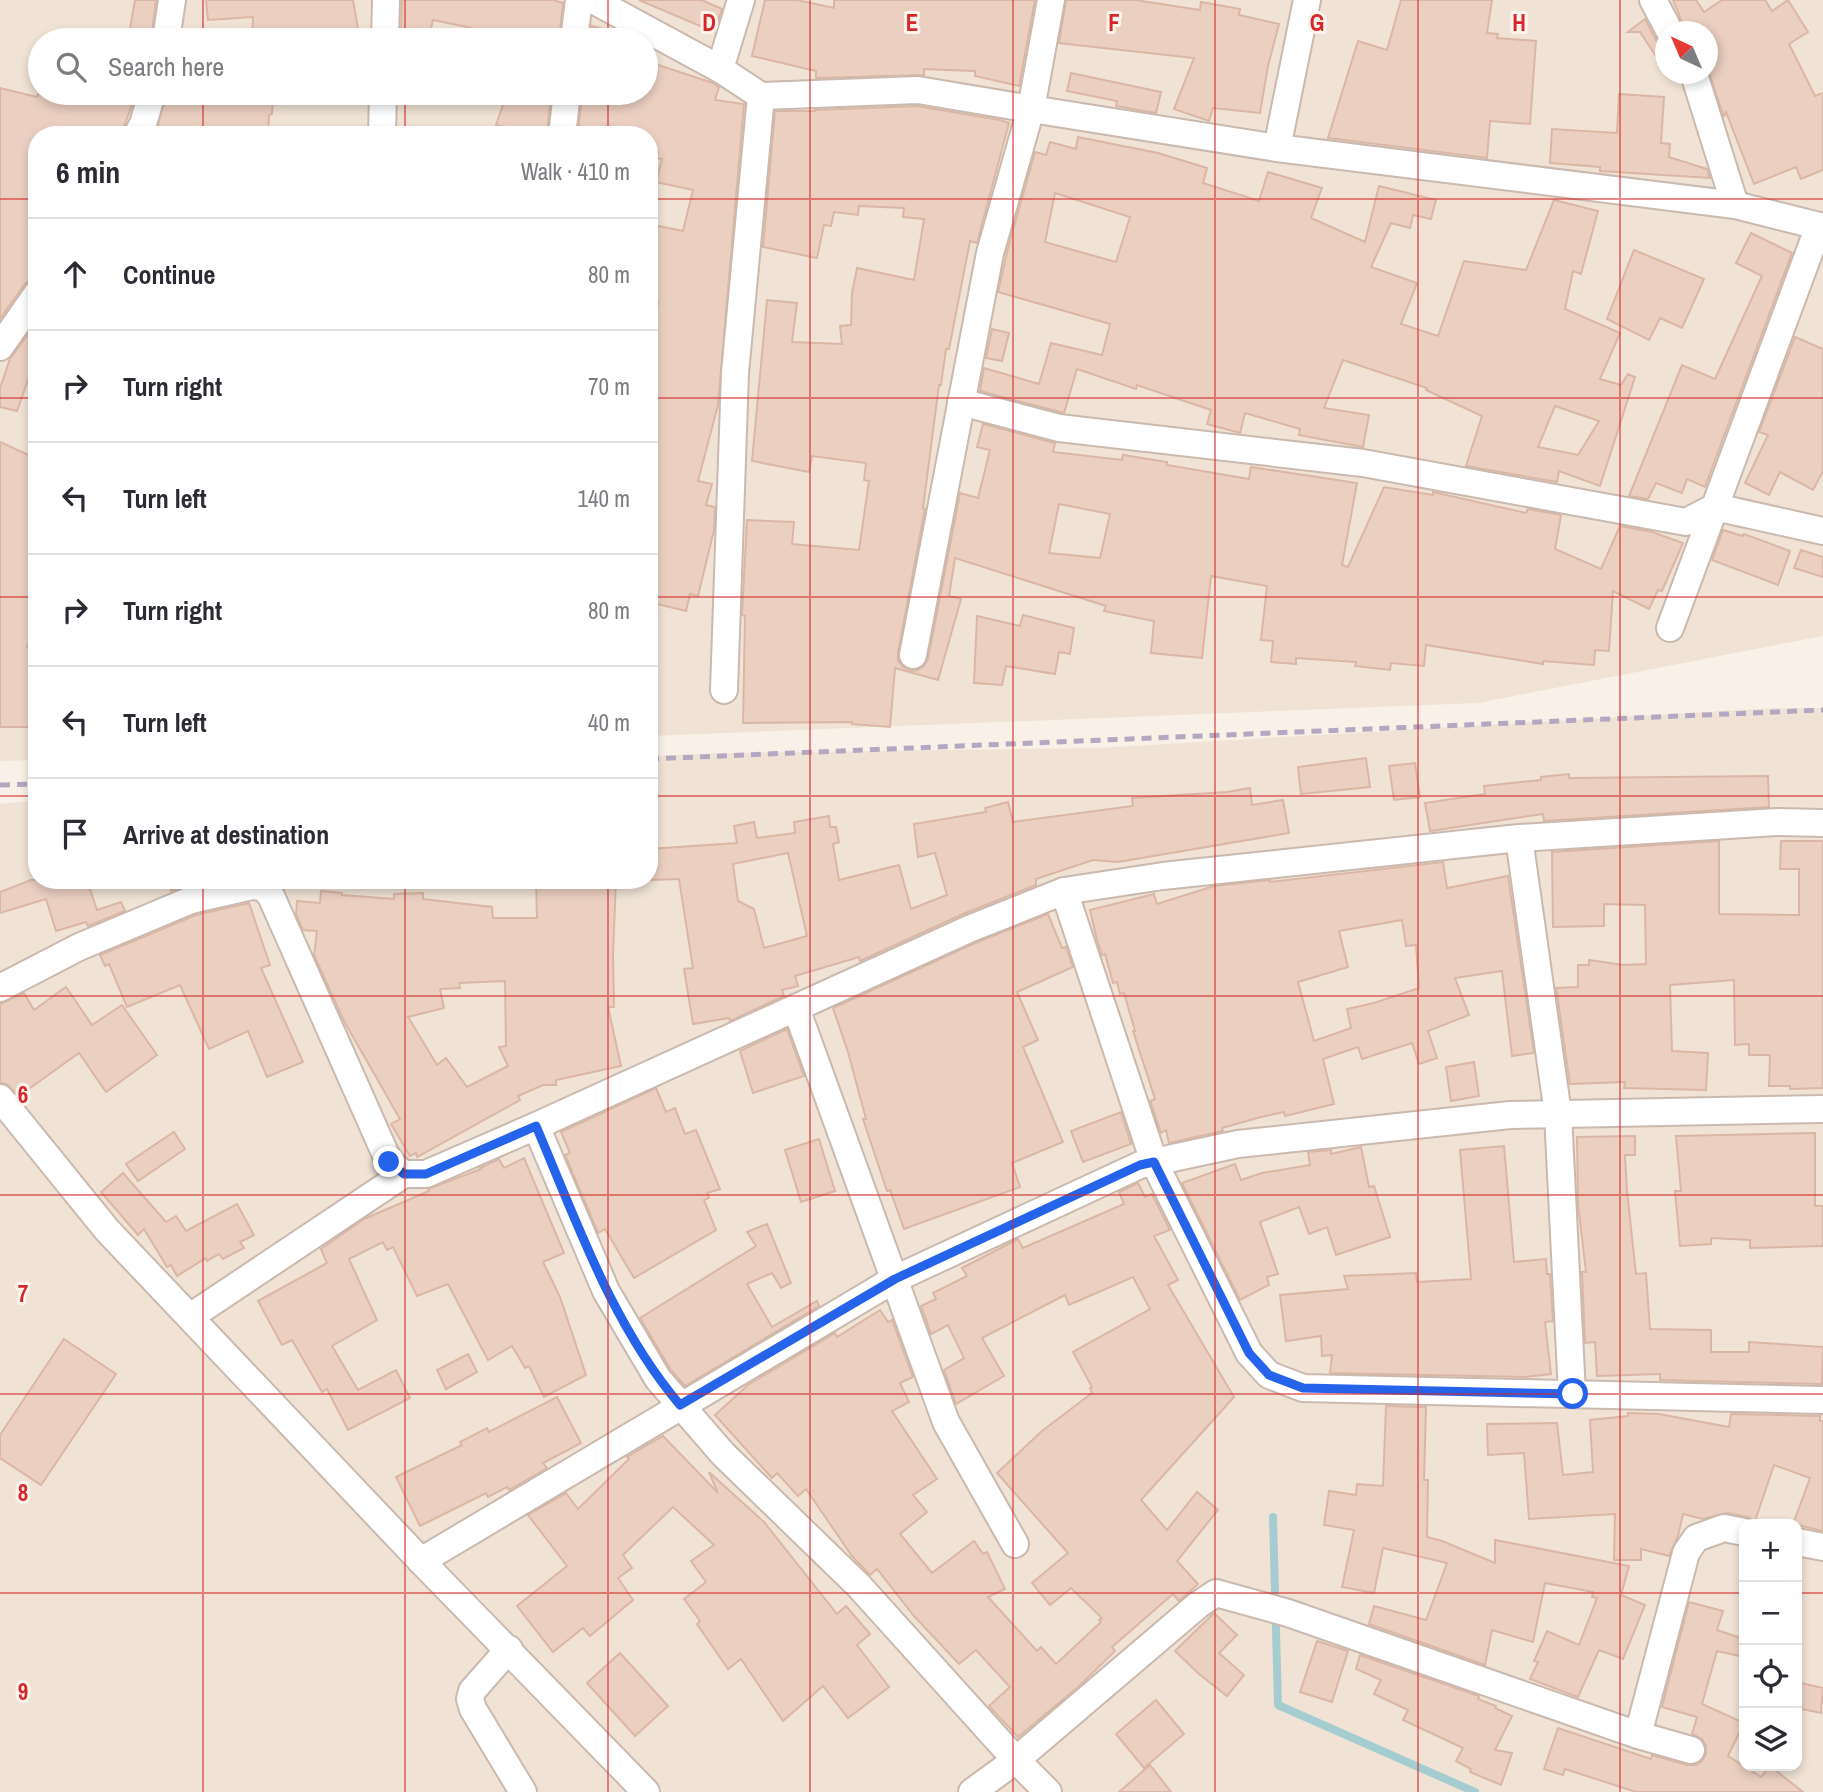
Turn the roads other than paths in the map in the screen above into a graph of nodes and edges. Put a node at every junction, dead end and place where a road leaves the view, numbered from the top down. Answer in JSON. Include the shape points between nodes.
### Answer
{"nodes":[{"id":1,"x":172,"y":0,"type":"edge"},
{"id":2,"x":386,"y":0,"type":"edge"},
{"id":3,"x":579,"y":0,"type":"edge"},
{"id":4,"x":593,"y":0,"type":"edge"},
{"id":5,"x":741,"y":0,"type":"edge"},
{"id":6,"x":1051,"y":0,"type":"edge"},
{"id":7,"x":1307,"y":0,"type":"edge"},
{"id":8,"x":1653,"y":0,"type":"edge"},
{"id":9,"x":1664,"y":21,"type":"edge"},
{"id":10,"x":168,"y":28,"type":"edge"},
{"id":11,"x":385,"y":28,"type":"edge"},
{"id":12,"x":576,"y":28,"type":"edge"},
{"id":13,"x":645,"y":28,"type":"edge"},
{"id":14,"x":658,"y":35,"type":"edge"},
{"id":15,"x":720,"y":69,"type":"junction"},
{"id":16,"x":1697,"y":84,"type":"edge"},
{"id":17,"x":761,"y":96,"type":"junction"},
{"id":18,"x":149,"y":105,"type":"edge"},
{"id":19,"x":383,"y":105,"type":"edge"},
{"id":20,"x":566,"y":105,"type":"edge"},
{"id":21,"x":1031,"y":109,"type":"junction"},
{"id":22,"x":142,"y":126,"type":"edge"},
{"id":23,"x":382,"y":126,"type":"edge"},
{"id":24,"x":563,"y":126,"type":"edge"},
{"id":25,"x":1277,"y":148,"type":"junction"},
{"id":26,"x":1735,"y":205,"type":"junction"},
{"id":27,"x":1821,"y":227,"type":"edge"},
{"id":28,"x":28,"y":308,"type":"edge"},
{"id":29,"x":0,"y":347,"type":"edge"},
{"id":30,"x":961,"y":402,"type":"junction"},
{"id":31,"x":1716,"y":507,"type":"junction"},
{"id":32,"x":1823,"y":531,"type":"edge"},
{"id":33,"x":1671,"y":628,"type":"dead end"},
{"id":34,"x":913,"y":655,"type":"dead end"},
{"id":35,"x":724,"y":690,"type":"dead end"},
{"id":36,"x":1823,"y":823,"type":"edge"},
{"id":37,"x":1519,"y":838,"type":"junction"},
{"id":38,"x":238,"y":889,"type":"edge"},
{"id":39,"x":264,"y":889,"type":"edge"},
{"id":40,"x":1064,"y":891,"type":"junction"},
{"id":41,"x":0,"y":988,"type":"edge"},
{"id":42,"x":796,"y":1008,"type":"junction"},
{"id":43,"x":0,"y":1098,"type":"edge"},
{"id":44,"x":1823,"y":1109,"type":"edge"},
{"id":45,"x":1558,"y":1114,"type":"junction"},
{"id":46,"x":536,"y":1126,"type":"junction"},
{"id":47,"x":1154,"y":1162,"type":"junction"},
{"id":48,"x":404,"y":1174,"type":"junction"},
{"id":49,"x":895,"y":1279,"type":"junction"},
{"id":50,"x":190,"y":1317,"type":"junction"},
{"id":51,"x":1573,"y":1394,"type":"junction"},
{"id":52,"x":1823,"y":1399,"type":"edge"},
{"id":53,"x":680,"y":1405,"type":"junction"},
{"id":54,"x":1739,"y":1531,"type":"edge"},
{"id":55,"x":1802,"y":1543,"type":"edge"},
{"id":56,"x":1015,"y":1544,"type":"dead end"},
{"id":57,"x":1823,"y":1547,"type":"edge"},
{"id":58,"x":421,"y":1561,"type":"junction"},
{"id":59,"x":509,"y":1649,"type":"junction"},
{"id":60,"x":1638,"y":1735,"type":"junction"},
{"id":61,"x":1690,"y":1750,"type":"dead end"},
{"id":62,"x":1016,"y":1759,"type":"junction"},
{"id":63,"x":523,"y":1792,"type":"edge"},
{"id":64,"x":646,"y":1792,"type":"edge"},
{"id":65,"x":972,"y":1792,"type":"edge"},
{"id":66,"x":1048,"y":1792,"type":"edge"}],
"edges":[{"from":1,"to":10,"type":"street"},
{"from":2,"to":11,"type":"street"},
{"from":3,"to":12,"type":"street"},
{"from":4,"to":13,"type":"street"},
{"from":5,"to":15,"type":"street"},
{"from":6,"to":21,"type":"street"},
{"from":7,"to":25,"type":"street"},
{"from":8,"to":9,"type":"street"},
{"from":14,"to":15,"type":"street"},
{"from":15,"to":17,"type":"street"},
{"from":16,"to":26,"type":"street"},
{"from":17,"to":21,"type":"street","via":[[918,90]]},
{"from":17,"to":35,"type":"street","via":[[735,373]]},
{"from":18,"to":22,"type":"street"},
{"from":19,"to":23,"type":"street"},
{"from":20,"to":24,"type":"street"},
{"from":21,"to":25,"type":"street"},
{"from":21,"to":30,"type":"street","via":[[990,253]]},
{"from":25,"to":26,"type":"street"},
{"from":26,"to":27,"type":"street"},
{"from":27,"to":31,"type":"street"},
{"from":28,"to":29,"type":"street"},
{"from":30,"to":31,"type":"street","via":[[1059,428],[1363,463],[1686,522]]},
{"from":30,"to":34,"type":"street"},
{"from":31,"to":32,"type":"street"},
{"from":31,"to":33,"type":"street"},
{"from":36,"to":37,"type":"street"},
{"from":37,"to":40,"type":"street"},
{"from":37,"to":45,"type":"street"},
{"from":38,"to":41,"type":"street","via":[[191,900],[79,947]]},
{"from":39,"to":48,"type":"street","via":[[389,1162]]},
{"from":40,"to":42,"type":"street"},
{"from":40,"to":47,"type":"street"},
{"from":42,"to":46,"type":"street"},
{"from":42,"to":49,"type":"street"},
{"from":43,"to":50,"type":"street","via":[[107,1230]]},
{"from":44,"to":45,"type":"street"},
{"from":45,"to":47,"type":"street","via":[[1238,1144]]},
{"from":45,"to":51,"type":"street"},
{"from":46,"to":48,"type":"street","via":[[426,1174]]},
{"from":46,"to":53,"type":"street","via":[[606,1291],[658,1379]]},
{"from":47,"to":49,"type":"street"},
{"from":47,"to":51,"type":"street","via":[[1249,1353],[1269,1375],[1303,1388]]},
{"from":48,"to":50,"type":"street"},
{"from":49,"to":53,"type":"street"},
{"from":49,"to":56,"type":"street","via":[[946,1422]]},
{"from":50,"to":58,"type":"street"},
{"from":51,"to":52,"type":"street"},
{"from":53,"to":58,"type":"street"},
{"from":53,"to":62,"type":"street","via":[[723,1454],[859,1586]]},
{"from":54,"to":60,"type":"street","via":[[1724,1528],[1696,1538],[1686,1553]]},
{"from":55,"to":57,"type":"street"},
{"from":58,"to":59,"type":"street"},
{"from":59,"to":63,"type":"street","via":[[470,1699]]},
{"from":59,"to":64,"type":"street"},
{"from":60,"to":61,"type":"street"},
{"from":60,"to":62,"type":"street","via":[[1288,1613],[1216,1593]]},
{"from":62,"to":65,"type":"street"},
{"from":62,"to":66,"type":"street"}]}
